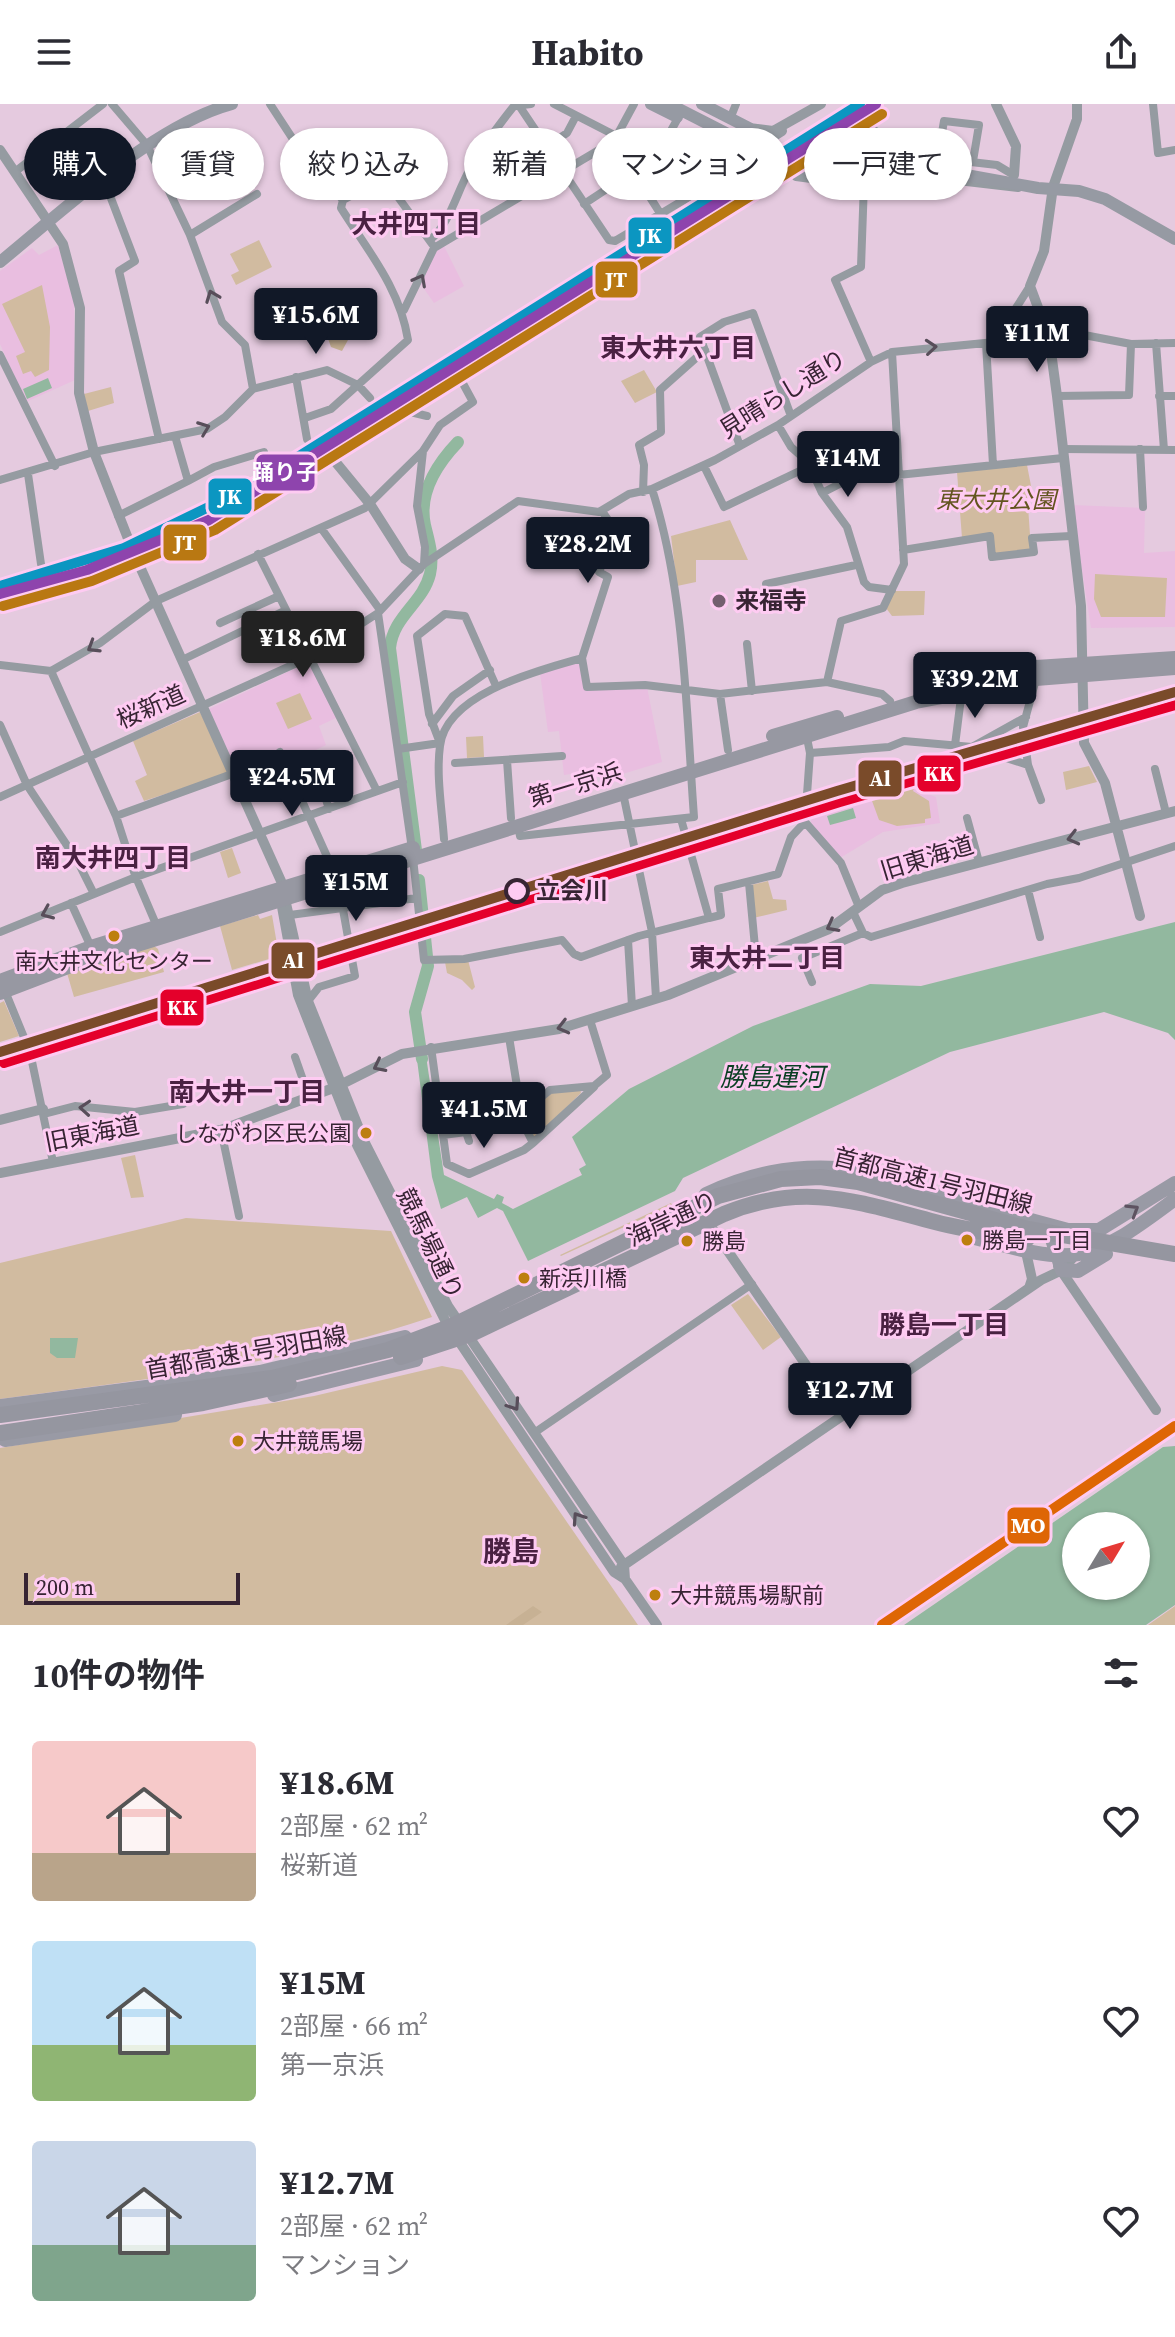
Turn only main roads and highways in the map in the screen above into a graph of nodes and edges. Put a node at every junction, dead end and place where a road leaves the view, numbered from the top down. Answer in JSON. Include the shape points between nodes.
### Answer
{"nodes":[{"id":1,"x":232,"y":104,"type":"edge"},
{"id":2,"x":651,"y":104,"type":"edge"},
{"id":3,"x":669,"y":104,"type":"edge"},
{"id":4,"x":684,"y":104,"type":"edge"},
{"id":5,"x":207,"y":107,"type":"edge"},
{"id":6,"x":702,"y":113,"type":"edge"},
{"id":7,"x":804,"y":162,"type":"edge"},
{"id":8,"x":972,"y":169,"type":"edge"},
{"id":9,"x":972,"y":173,"type":"edge"},
{"id":10,"x":1053,"y":187,"type":"junction"},
{"id":11,"x":1175,"y":239,"type":"edge"},
{"id":12,"x":0,"y":262,"type":"edge"},
{"id":13,"x":1175,"y":658,"type":"edge"},
{"id":14,"x":1175,"y":668,"type":"edge"},
{"id":15,"x":1081,"y":669,"type":"junction"},
{"id":16,"x":805,"y":731,"type":"junction"},
{"id":17,"x":690,"y":767,"type":"junction"},
{"id":18,"x":514,"y":822,"type":"junction"},
{"id":19,"x":417,"y":852,"type":"junction"},
{"id":20,"x":158,"y":932,"type":"junction"},
{"id":21,"x":1,"y":985,"type":"edge"},
{"id":22,"x":1175,"y":1183,"type":"edge"},
{"id":23,"x":1175,"y":1199,"type":"edge"},
{"id":24,"x":704,"y":1200,"type":"junction"},
{"id":25,"x":1001,"y":1212,"type":"junction"},
{"id":26,"x":645,"y":1250,"type":"junction"},
{"id":27,"x":1175,"y":1254,"type":"edge"},
{"id":28,"x":1053,"y":1258,"type":"junction"},
{"id":29,"x":1175,"y":1262,"type":"edge"},
{"id":30,"x":410,"y":1343,"type":"junction"},
{"id":31,"x":308,"y":1379,"type":"junction"},
{"id":32,"x":0,"y":1411,"type":"edge"},
{"id":33,"x":0,"y":1424,"type":"edge"},
{"id":34,"x":0,"y":1433,"type":"edge"},
{"id":35,"x":0,"y":1440,"type":"edge"}],
"edges":[{"from":1,"to":5,"type":"main road"},
{"from":2,"to":6,"type":"main road","via":[[742,151],[751,143],[749,128]]},
{"from":3,"to":6,"type":"main road"},
{"from":4,"to":6,"type":"main road"},
{"from":5,"to":12,"type":"main road","via":[[168,129]]},
{"from":6,"to":7,"type":"main road"},
{"from":8,"to":10,"type":"main road"},
{"from":9,"to":10,"type":"main road"},
{"from":10,"to":11,"type":"main road","via":[[1105,199]]},
{"from":13,"to":15,"type":"highway","name":"第一京浜"},
{"from":14,"to":15,"type":"highway","name":"第一京浜"},
{"from":15,"to":16,"type":"highway","name":"第一京浜","via":[[962,690]]},
{"from":15,"to":16,"type":"highway","name":"第一京浜","via":[[1005,672],[890,701]]},
{"from":16,"to":17,"type":"highway","name":"第一京浜"},
{"from":16,"to":17,"type":"highway","name":"第一京浜","via":[[728,750]]},
{"from":17,"to":18,"type":"highway","name":"第一京浜"},
{"from":17,"to":18,"type":"highway","name":"第一京浜","via":[[623,793]]},
{"from":18,"to":19,"type":"highway","name":"第一京浜"},
{"from":18,"to":19,"type":"highway","name":"第一京浜","via":[[444,839]]},
{"from":19,"to":20,"type":"highway","name":"第一京浜"},
{"from":20,"to":21,"type":"highway","name":"第一京浜"},
{"from":20,"to":21,"type":"highway","name":"第一京浜","via":[[91,947]]},
{"from":25,"to":22,"type":"main road","name":"海岸通り","one_way":true,"via":[[1068,1230],[1099,1230]]},
{"from":23,"to":28,"type":"main road","via":[[1104,1247]]},
{"from":24,"to":25,"type":"main road","name":"海岸通り","via":[[771,1171],[802,1166],[838,1168]]},
{"from":24,"to":30,"type":"highway","via":[[665,1230],[501,1310]]},
{"from":24,"to":32,"type":"main road","name":"海岸通り","via":[[451,1320],[377,1344],[260,1372]]},
{"from":25,"to":28,"type":"main road","via":[[1049,1230]]},
{"from":26,"to":28,"type":"highway","via":[[735,1200],[805,1186],[857,1190],[988,1228]]},
{"from":26,"to":29,"type":"highway","name":"首都高速1号羽田線","via":[[753,1204],[819,1195],[975,1231]]},
{"from":26,"to":31,"type":"highway","name":"首都高速1号羽田線","via":[[450,1343]]},
{"from":27,"to":30,"type":"highway","name":"首都高速1号羽田線","via":[[1028,1229],[858,1182],[781,1179],[718,1196]]},
{"from":28,"to":35,"type":"main road","name":"海岸通り","via":[[836,1202],[764,1205],[710,1225],[465,1342],[308,1388],[203,1410]]},
{"from":30,"to":32,"type":"highway","name":"首都高速1号羽田線","via":[[272,1378]]},
{"from":31,"to":33,"type":"highway"},
{"from":31,"to":34,"type":"highway","name":"首都高速1号羽田線","via":[[203,1403]]}]}
